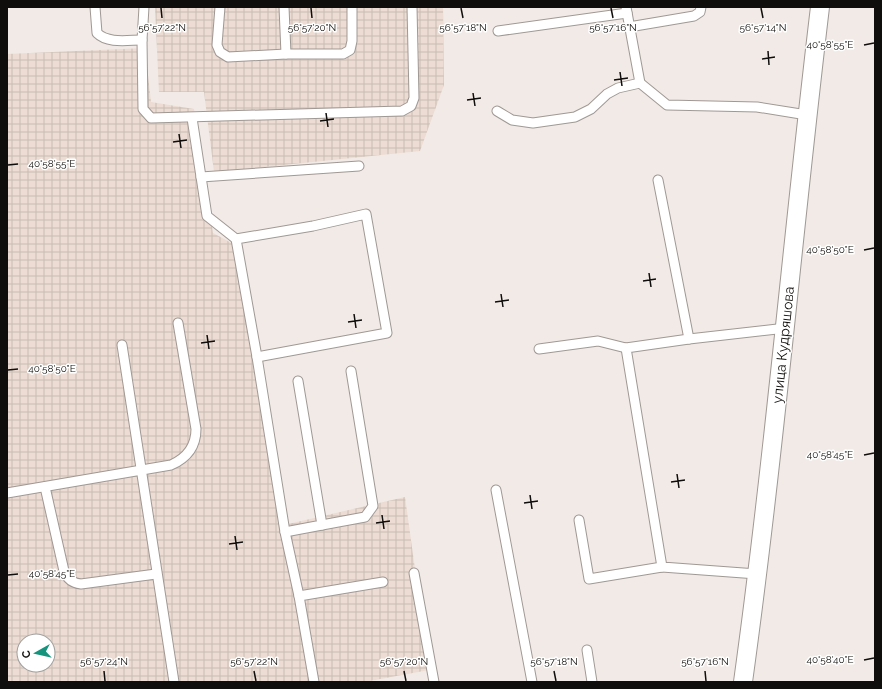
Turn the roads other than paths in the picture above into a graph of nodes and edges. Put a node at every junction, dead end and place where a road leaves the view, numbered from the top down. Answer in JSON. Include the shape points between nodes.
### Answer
{"nodes":[{"id":1,"x":95,"y":7,"type":"edge"},
{"id":2,"x":144,"y":7,"type":"edge"},
{"id":3,"x":220,"y":7,"type":"edge"},
{"id":4,"x":284,"y":7,"type":"edge"},
{"id":5,"x":352,"y":7,"type":"edge"},
{"id":6,"x":412,"y":7,"type":"edge"},
{"id":7,"x":701,"y":7,"type":"edge"},
{"id":8,"x":820,"y":7,"type":"edge"},
{"id":9,"x":626,"y":10,"type":"edge"},
{"id":10,"x":629,"y":28,"type":"junction"},
{"id":11,"x":498,"y":31,"type":"dead end"},
{"id":12,"x":142,"y":40,"type":"junction"},
{"id":13,"x":286,"y":54,"type":"junction"},
{"id":14,"x":640,"y":83,"type":"junction"},
{"id":15,"x":497,"y":111,"type":"dead end"},
{"id":16,"x":807,"y":115,"type":"junction"},
{"id":17,"x":192,"y":118,"type":"junction"},
{"id":18,"x":359,"y":166,"type":"dead end"},
{"id":19,"x":201,"y":176,"type":"junction"},
{"id":20,"x":658,"y":180,"type":"dead end"},
{"id":21,"x":236,"y":239,"type":"junction"},
{"id":22,"x":178,"y":323,"type":"dead end"},
{"id":23,"x":786,"y":328,"type":"junction"},
{"id":24,"x":689,"y":339,"type":"junction"},
{"id":25,"x":122,"y":345,"type":"dead end"},
{"id":26,"x":626,"y":348,"type":"junction"},
{"id":27,"x":540,"y":349,"type":"dead end"},
{"id":28,"x":257,"y":357,"type":"junction"},
{"id":29,"x":352,"y":371,"type":"dead end"},
{"id":30,"x":298,"y":382,"type":"dead end"},
{"id":31,"x":141,"y":470,"type":"junction"},
{"id":32,"x":45,"y":487,"type":"junction"},
{"id":33,"x":496,"y":490,"type":"dead end"},
{"id":34,"x":7,"y":493,"type":"edge"},
{"id":35,"x":579,"y":520,"type":"dead end"},
{"id":36,"x":322,"y":525,"type":"junction"},
{"id":37,"x":286,"y":532,"type":"junction"},
{"id":38,"x":662,"y":567,"type":"junction"},
{"id":39,"x":156,"y":574,"type":"junction"},
{"id":40,"x":414,"y":574,"type":"dead end"},
{"id":41,"x":757,"y":574,"type":"junction"},
{"id":42,"x":383,"y":582,"type":"dead end"},
{"id":43,"x":299,"y":596,"type":"junction"},
{"id":44,"x":587,"y":650,"type":"dead end"},
{"id":45,"x":174,"y":682,"type":"edge"},
{"id":46,"x":314,"y":682,"type":"edge"},
{"id":47,"x":434,"y":682,"type":"edge"},
{"id":48,"x":532,"y":682,"type":"edge"},
{"id":49,"x":592,"y":682,"type":"edge"},
{"id":50,"x":743,"y":682,"type":"edge"}],
"edges":[{"from":1,"to":12,"type":"lane","via":[[97,33],[100,37],[106,40]]},
{"from":2,"to":12,"type":"lane"},
{"from":3,"to":13,"type":"lane","via":[[217,46],[220,52],[228,57]]},
{"from":4,"to":13,"type":"lane"},
{"from":5,"to":13,"type":"lane","via":[[350,50],[343,54]]},
{"from":6,"to":17,"type":"lane","via":[[414,98],[411,106],[402,111]]},
{"from":7,"to":10,"type":"lane","via":[[700,12],[694,16]]},
{"from":8,"to":16,"type":"street","name":"улица Кудряшова"},
{"from":9,"to":10,"type":"lane"},
{"from":9,"to":11,"type":"lane"},
{"from":10,"to":14,"type":"lane"},
{"from":12,"to":17,"type":"lane","via":[[143,108],[151,118]]},
{"from":14,"to":15,"type":"lane","via":[[618,88],[575,117],[533,123],[512,120]]},
{"from":14,"to":16,"type":"lane","via":[[668,105],[757,107]]},
{"from":16,"to":23,"type":"street","name":"улица Кудряшова"},
{"from":17,"to":19,"type":"lane"},
{"from":18,"to":19,"type":"lane"},
{"from":19,"to":21,"type":"lane","via":[[207,216]]},
{"from":20,"to":24,"type":"lane"},
{"from":21,"to":28,"type":"lane"},
{"from":21,"to":28,"type":"lane","via":[[366,214],[387,333]]},
{"from":22,"to":31,"type":"lane","via":[[196,429],[194,442],[188,454],[178,462]]},
{"from":23,"to":24,"type":"lane"},
{"from":23,"to":41,"type":"street","name":"улица Кудряшова"},
{"from":24,"to":26,"type":"lane"},
{"from":25,"to":31,"type":"lane"},
{"from":26,"to":27,"type":"lane","via":[[598,341]]},
{"from":26,"to":38,"type":"lane"},
{"from":28,"to":37,"type":"lane"},
{"from":29,"to":36,"type":"lane","via":[[372,506],[365,517]]},
{"from":30,"to":36,"type":"lane"},
{"from":31,"to":32,"type":"lane"},
{"from":31,"to":39,"type":"lane"},
{"from":32,"to":34,"type":"lane"},
{"from":32,"to":39,"type":"lane","via":[[65,575],[72,582],[81,584]]},
{"from":33,"to":48,"type":"lane"},
{"from":35,"to":38,"type":"lane","via":[[589,580]]},
{"from":36,"to":37,"type":"lane"},
{"from":37,"to":43,"type":"lane"},
{"from":38,"to":41,"type":"lane"},
{"from":39,"to":45,"type":"lane"},
{"from":40,"to":47,"type":"lane"},
{"from":41,"to":50,"type":"street","name":"улица Кудряшова"},
{"from":42,"to":43,"type":"lane"},
{"from":43,"to":46,"type":"lane"},
{"from":44,"to":49,"type":"lane"}]}
